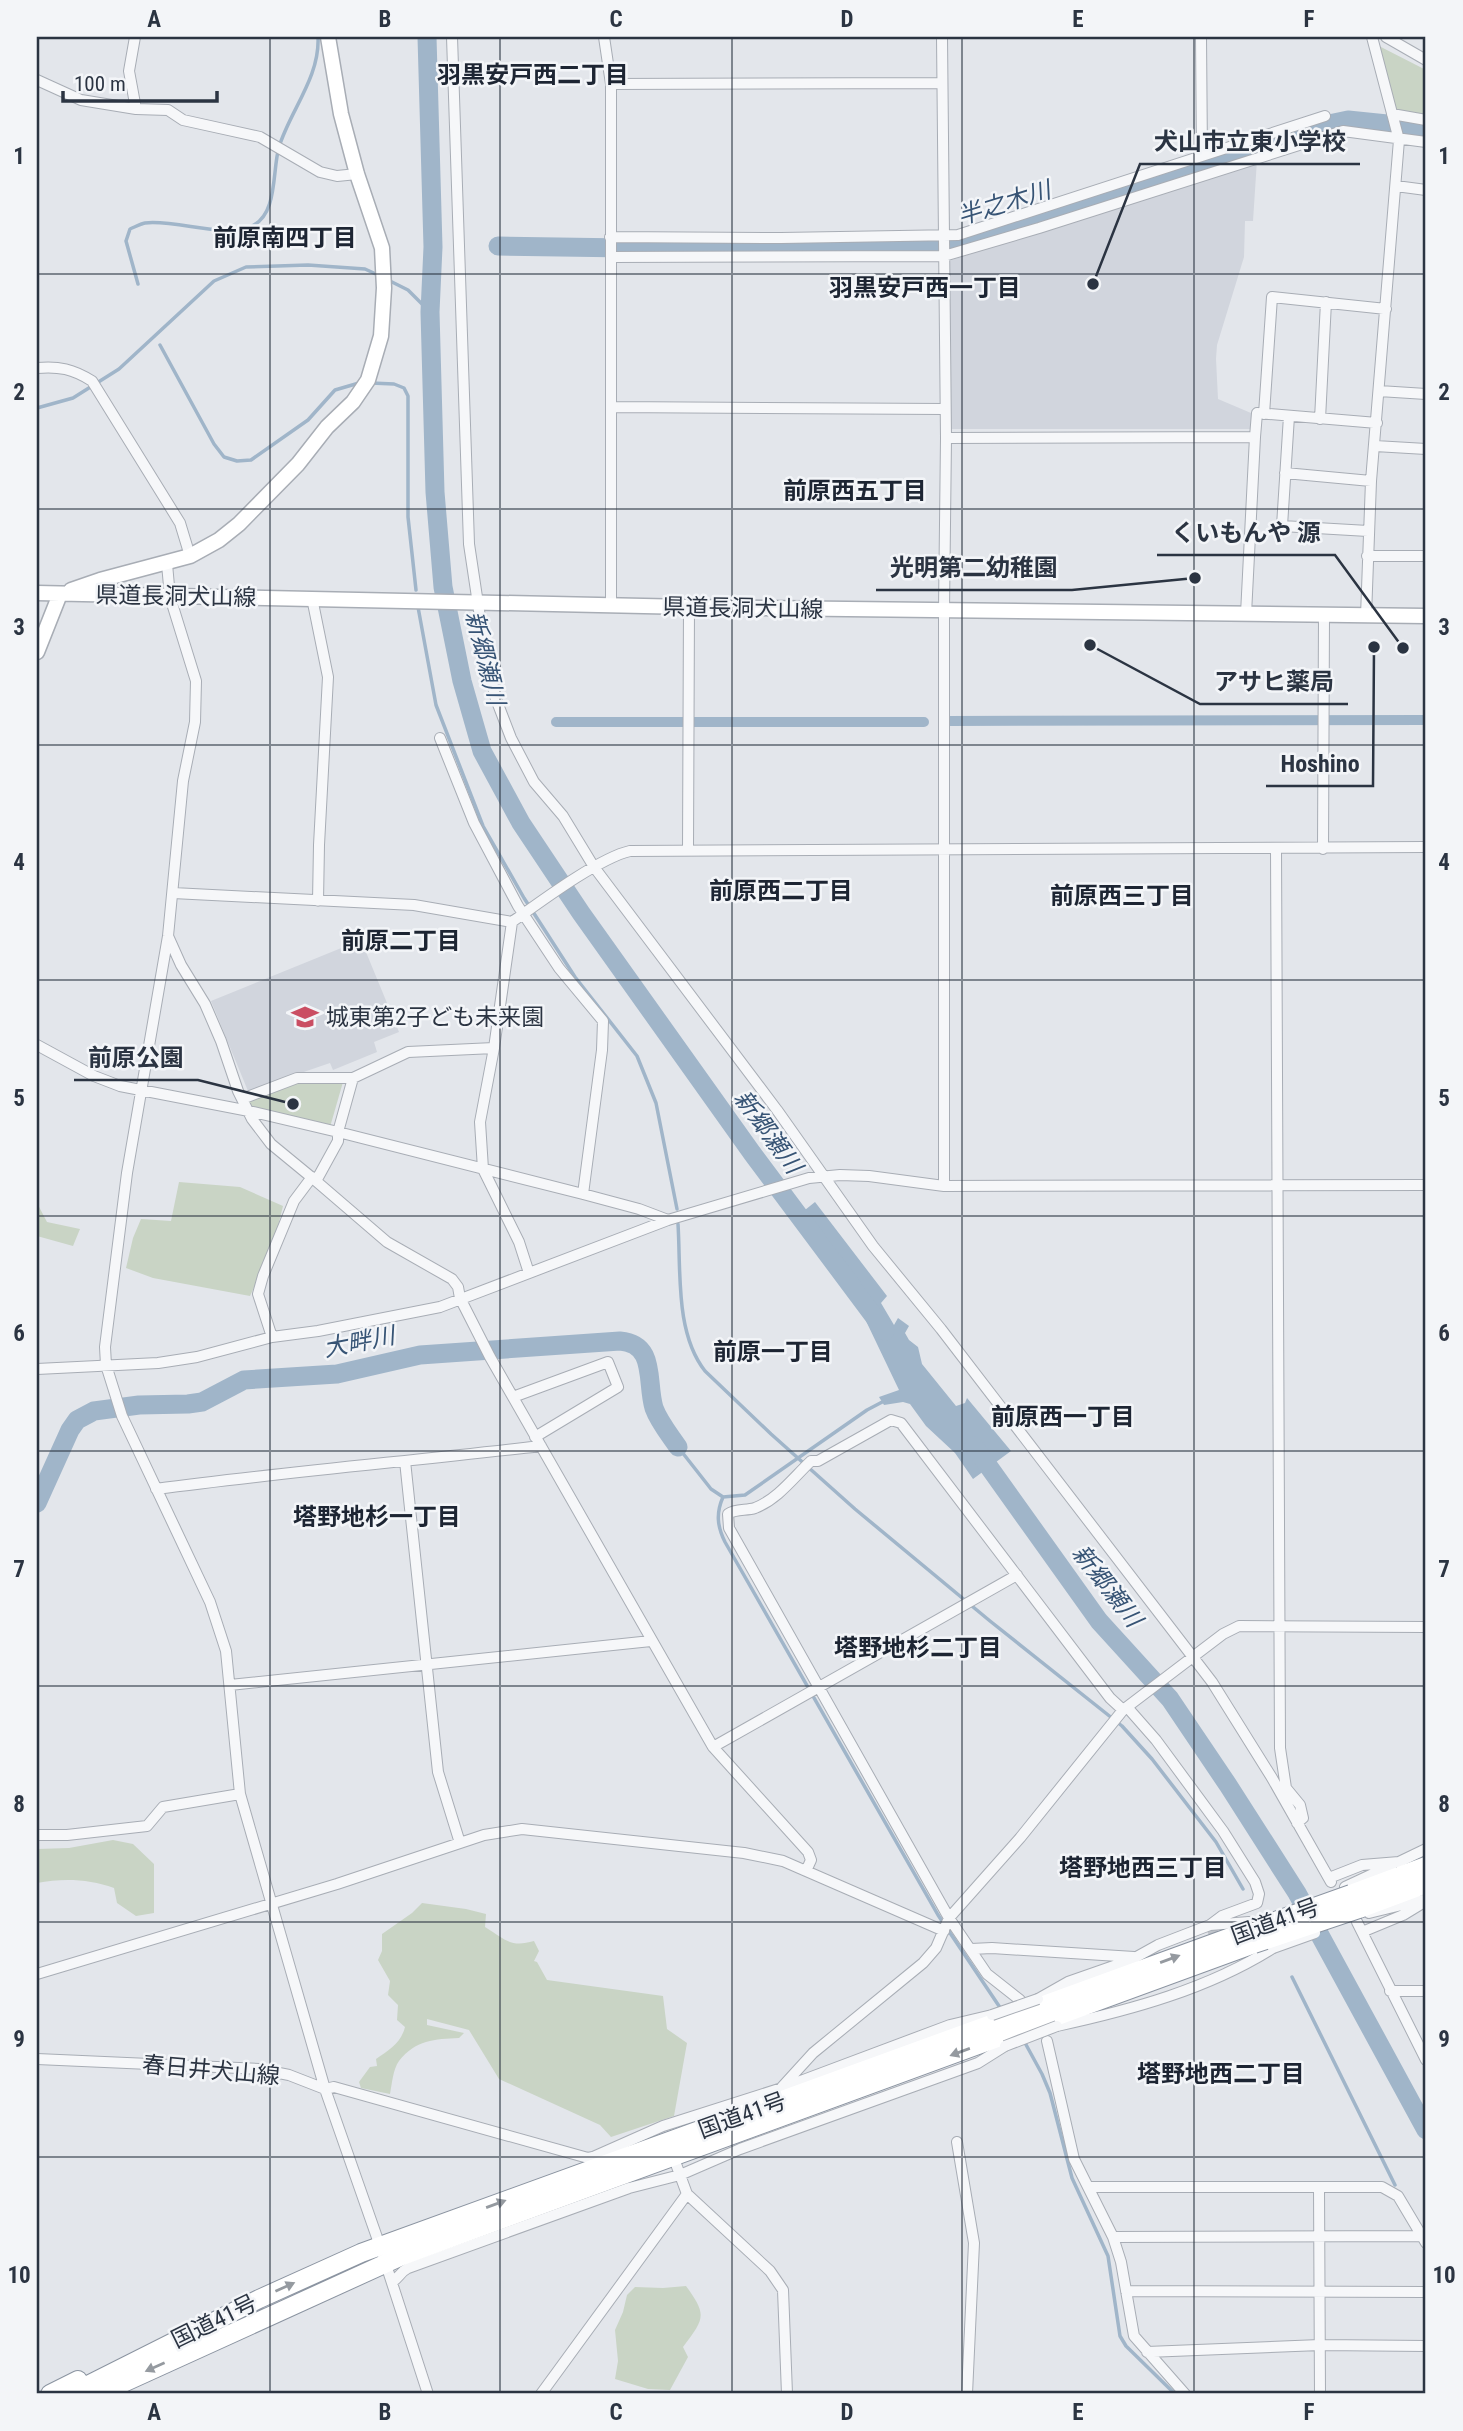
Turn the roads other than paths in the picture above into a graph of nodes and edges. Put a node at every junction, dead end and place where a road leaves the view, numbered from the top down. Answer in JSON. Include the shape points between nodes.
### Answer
{"nodes":[{"id":1,"x":135,"y":37,"type":"edge"},
{"id":2,"x":328,"y":37,"type":"edge"},
{"id":3,"x":452,"y":37,"type":"edge"},
{"id":4,"x":604,"y":37,"type":"edge"},
{"id":5,"x":942,"y":37,"type":"edge"},
{"id":6,"x":1201,"y":37,"type":"edge"},
{"id":7,"x":1372,"y":37,"type":"edge"},
{"id":8,"x":1386,"y":37,"type":"edge"},
{"id":9,"x":1426,"y":60,"type":"edge"},
{"id":10,"x":37,"y":79,"type":"edge"},
{"id":11,"x":611,"y":83,"type":"junction"},
{"id":12,"x":942,"y":83,"type":"junction"},
{"id":13,"x":136,"y":109,"type":"junction"},
{"id":14,"x":1392,"y":114,"type":"junction"},
{"id":15,"x":1325,"y":116,"type":"dead end"},
{"id":16,"x":1426,"y":120,"type":"edge"},
{"id":17,"x":1397,"y":136,"type":"junction"},
{"id":18,"x":1426,"y":142,"type":"edge"},
{"id":19,"x":1202,"y":156,"type":"junction"},
{"id":20,"x":357,"y":174,"type":"junction"},
{"id":21,"x":1396,"y":186,"type":"junction"},
{"id":22,"x":1426,"y":190,"type":"edge"},
{"id":23,"x":610,"y":237,"type":"junction"},
{"id":24,"x":943,"y":239,"type":"junction"},
{"id":25,"x":943,"y":255,"type":"junction"},
{"id":26,"x":611,"y":257,"type":"junction"},
{"id":27,"x":1326,"y":302,"type":"junction"},
{"id":28,"x":1386,"y":309,"type":"junction"},
{"id":29,"x":37,"y":368,"type":"edge"},
{"id":30,"x":1379,"y":391,"type":"junction"},
{"id":31,"x":1426,"y":394,"type":"edge"},
{"id":32,"x":611,"y":407,"type":"junction"},
{"id":33,"x":945,"y":409,"type":"junction"},
{"id":34,"x":1264,"y":414,"type":"junction"},
{"id":35,"x":1289,"y":416,"type":"junction"},
{"id":36,"x":1320,"y":419,"type":"junction"},
{"id":37,"x":1377,"y":423,"type":"junction"},
{"id":38,"x":1255,"y":437,"type":"junction"},
{"id":39,"x":946,"y":438,"type":"junction"},
{"id":40,"x":1375,"y":446,"type":"junction"},
{"id":41,"x":1426,"y":449,"type":"edge"},
{"id":42,"x":1285,"y":473,"type":"junction"},
{"id":43,"x":1371,"y":481,"type":"junction"},
{"id":44,"x":1368,"y":531,"type":"junction"},
{"id":45,"x":190,"y":556,"type":"junction"},
{"id":46,"x":1367,"y":556,"type":"junction"},
{"id":47,"x":1426,"y":556,"type":"edge"},
{"id":48,"x":167,"y":564,"type":"junction"},
{"id":49,"x":37,"y":593,"type":"edge"},
{"id":50,"x":60,"y":594,"type":"junction"},
{"id":51,"x":170,"y":597,"type":"junction"},
{"id":52,"x":312,"y":598,"type":"junction"},
{"id":53,"x":476,"y":602,"type":"junction"},
{"id":54,"x":611,"y":605,"type":"junction"},
{"id":55,"x":688,"y":607,"type":"junction"},
{"id":56,"x":944,"y":610,"type":"junction"},
{"id":57,"x":1246,"y":614,"type":"junction"},
{"id":58,"x":1324,"y":615,"type":"junction"},
{"id":59,"x":1366,"y":616,"type":"junction"},
{"id":60,"x":1426,"y":617,"type":"edge"},
{"id":61,"x":37,"y":652,"type":"edge"},
{"id":62,"x":440,"y":738,"type":"dead end"},
{"id":63,"x":1426,"y":848,"type":"edge"},
{"id":64,"x":944,"y":849,"type":"junction"},
{"id":65,"x":1276,"y":849,"type":"junction"},
{"id":66,"x":1323,"y":849,"type":"junction"},
{"id":67,"x":688,"y":850,"type":"junction"},
{"id":68,"x":594,"y":867,"type":"junction"},
{"id":69,"x":173,"y":893,"type":"junction"},
{"id":70,"x":318,"y":901,"type":"junction"},
{"id":71,"x":524,"y":913,"type":"junction"},
{"id":72,"x":512,"y":922,"type":"junction"},
{"id":73,"x":168,"y":936,"type":"junction"},
{"id":74,"x":37,"y":1045,"type":"edge"},
{"id":75,"x":494,"y":1048,"type":"junction"},
{"id":76,"x":353,"y":1078,"type":"junction"},
{"id":77,"x":141,"y":1090,"type":"junction"},
{"id":78,"x":242,"y":1099,"type":"junction"},
{"id":79,"x":249,"y":1111,"type":"junction"},
{"id":80,"x":338,"y":1132,"type":"junction"},
{"id":81,"x":483,"y":1169,"type":"junction"},
{"id":82,"x":823,"y":1176,"type":"junction"},
{"id":83,"x":314,"y":1179,"type":"junction"},
{"id":84,"x":1426,"y":1185,"type":"edge"},
{"id":85,"x":944,"y":1186,"type":"junction"},
{"id":86,"x":1278,"y":1187,"type":"junction"},
{"id":87,"x":583,"y":1194,"type":"junction"},
{"id":88,"x":668,"y":1220,"type":"junction"},
{"id":89,"x":529,"y":1273,"type":"junction"},
{"id":90,"x":460,"y":1298,"type":"junction"},
{"id":91,"x":272,"y":1337,"type":"junction"},
{"id":92,"x":106,"y":1365,"type":"junction"},
{"id":93,"x":37,"y":1369,"type":"edge"},
{"id":94,"x":513,"y":1397,"type":"junction"},
{"id":95,"x":538,"y":1441,"type":"junction"},
{"id":96,"x":405,"y":1461,"type":"junction"},
{"id":97,"x":156,"y":1489,"type":"junction"},
{"id":98,"x":1017,"y":1575,"type":"junction"},
{"id":99,"x":1279,"y":1627,"type":"junction"},
{"id":100,"x":1426,"y":1627,"type":"edge"},
{"id":101,"x":651,"y":1640,"type":"junction"},
{"id":102,"x":1192,"y":1657,"type":"junction"},
{"id":103,"x":426,"y":1664,"type":"junction"},
{"id":104,"x":230,"y":1685,"type":"junction"},
{"id":105,"x":818,"y":1687,"type":"junction"},
{"id":106,"x":1123,"y":1710,"type":"junction"},
{"id":107,"x":713,"y":1747,"type":"junction"},
{"id":108,"x":240,"y":1794,"type":"junction"},
{"id":109,"x":1297,"y":1823,"type":"junction"},
{"id":110,"x":37,"y":1835,"type":"edge"},
{"id":111,"x":460,"y":1843,"type":"junction"},
{"id":112,"x":1426,"y":1849,"type":"edge"},
{"id":113,"x":1399,"y":1862,"type":"junction"},
{"id":114,"x":1426,"y":1866,"type":"edge"},
{"id":115,"x":806,"y":1871,"type":"junction"},
{"id":116,"x":1426,"y":1884,"type":"edge"},
{"id":117,"x":1426,"y":1901,"type":"edge"},
{"id":118,"x":271,"y":1903,"type":"junction"},
{"id":119,"x":1356,"y":1910,"type":"junction"},
{"id":120,"x":949,"y":1917,"type":"junction"},
{"id":121,"x":1210,"y":1925,"type":"junction"},
{"id":122,"x":944,"y":1931,"type":"junction"},
{"id":123,"x":1250,"y":1932,"type":"junction"},
{"id":124,"x":971,"y":1950,"type":"junction"},
{"id":125,"x":1136,"y":1958,"type":"junction"},
{"id":126,"x":37,"y":1974,"type":"edge"},
{"id":127,"x":1390,"y":1991,"type":"junction"},
{"id":128,"x":1426,"y":1991,"type":"edge"},
{"id":129,"x":1020,"y":2000,"type":"dead end"},
{"id":130,"x":1047,"y":2041,"type":"dead end"},
{"id":131,"x":37,"y":2059,"type":"edge"},
{"id":132,"x":1426,"y":2060,"type":"edge"},
{"id":133,"x":782,"y":2088,"type":"junction"},
{"id":134,"x":325,"y":2089,"type":"junction"},
{"id":135,"x":957,"y":2142,"type":"dead end"},
{"id":136,"x":676,"y":2164,"type":"dead end"},
{"id":137,"x":680,"y":2175,"type":"junction"},
{"id":138,"x":1089,"y":2187,"type":"junction"},
{"id":139,"x":1320,"y":2187,"type":"junction"},
{"id":140,"x":687,"y":2194,"type":"junction"},
{"id":141,"x":1319,"y":2235,"type":"junction"},
{"id":142,"x":1113,"y":2236,"type":"junction"},
{"id":143,"x":1424,"y":2240,"type":"edge"},
{"id":144,"x":383,"y":2255,"type":"junction"},
{"id":145,"x":392,"y":2282,"type":"junction"},
{"id":146,"x":1126,"y":2291,"type":"junction"},
{"id":147,"x":1320,"y":2291,"type":"junction"},
{"id":148,"x":1426,"y":2292,"type":"edge"},
{"id":149,"x":259,"y":2299,"type":"junction"},
{"id":150,"x":1320,"y":2345,"type":"junction"},
{"id":151,"x":1426,"y":2346,"type":"edge"},
{"id":152,"x":1147,"y":2352,"type":"junction"},
{"id":153,"x":110,"y":2390,"type":"edge"},
{"id":154,"x":50,"y":2394,"type":"edge"},
{"id":155,"x":70,"y":2394,"type":"edge"},
{"id":156,"x":99,"y":2394,"type":"edge"},
{"id":157,"x":428,"y":2394,"type":"edge"},
{"id":158,"x":541,"y":2394,"type":"edge"},
{"id":159,"x":787,"y":2394,"type":"edge"},
{"id":160,"x":967,"y":2394,"type":"edge"},
{"id":161,"x":1185,"y":2394,"type":"edge"},
{"id":162,"x":1320,"y":2394,"type":"edge"}],
"edges":[{"from":1,"to":13,"type":"street","via":[[129,71]]},
{"from":2,"to":20,"type":"main road"},
{"from":3,"to":53,"type":"street","via":[[467,517]]},
{"from":4,"to":11,"type":"street"},
{"from":5,"to":12,"type":"street"},
{"from":6,"to":19,"type":"street"},
{"from":7,"to":14,"type":"street"},
{"from":8,"to":9,"type":"street"},
{"from":10,"to":13,"type":"street","via":[[81,100]]},
{"from":11,"to":12,"type":"street"},
{"from":11,"to":23,"type":"street"},
{"from":12,"to":24,"type":"street"},
{"from":13,"to":20,"type":"street","via":[[168,110],[183,120],[260,137],[320,172]]},
{"from":14,"to":16,"type":"street"},
{"from":14,"to":17,"type":"street"},
{"from":15,"to":19,"type":"street"},
{"from":17,"to":18,"type":"street"},
{"from":17,"to":21,"type":"street"},
{"from":17,"to":25,"type":"street","via":[[1343,131]]},
{"from":19,"to":24,"type":"street"},
{"from":20,"to":45,"type":"main road","via":[[384,266],[381,336],[366,384],[239,524]]},
{"from":21,"to":22,"type":"street"},
{"from":21,"to":28,"type":"street"},
{"from":23,"to":24,"type":"street"},
{"from":23,"to":26,"type":"street"},
{"from":24,"to":25,"type":"street"},
{"from":25,"to":26,"type":"street"},
{"from":25,"to":33,"type":"street"},
{"from":26,"to":32,"type":"street"},
{"from":27,"to":28,"type":"street"},
{"from":27,"to":34,"type":"street","via":[[1272,297]]},
{"from":27,"to":36,"type":"street"},
{"from":28,"to":30,"type":"street"},
{"from":29,"to":45,"type":"street","via":[[57,366],[92,380],[180,523]]},
{"from":30,"to":31,"type":"street"},
{"from":30,"to":37,"type":"street"},
{"from":32,"to":33,"type":"street"},
{"from":32,"to":54,"type":"street"},
{"from":33,"to":39,"type":"street"},
{"from":34,"to":35,"type":"street"},
{"from":34,"to":38,"type":"street","via":[[1257,413]]},
{"from":35,"to":36,"type":"street"},
{"from":35,"to":42,"type":"street"},
{"from":36,"to":37,"type":"street"},
{"from":37,"to":40,"type":"street"},
{"from":38,"to":39,"type":"street"},
{"from":38,"to":57,"type":"street"},
{"from":39,"to":56,"type":"street"},
{"from":40,"to":41,"type":"street"},
{"from":40,"to":43,"type":"street"},
{"from":42,"to":43,"type":"street"},
{"from":42,"to":44,"type":"street","via":[[1282,526]]},
{"from":43,"to":44,"type":"street"},
{"from":44,"to":46,"type":"street"},
{"from":45,"to":48,"type":"main road"},
{"from":46,"to":47,"type":"street"},
{"from":46,"to":59,"type":"street"},
{"from":48,"to":50,"type":"main road"},
{"from":48,"to":51,"type":"street"},
{"from":49,"to":50,"type":"main road","name":"県道長洞犬山線"},
{"from":50,"to":51,"type":"main road","name":"県道長洞犬山線"},
{"from":50,"to":61,"type":"main road"},
{"from":51,"to":52,"type":"main road","name":"県道長洞犬山線"},
{"from":51,"to":69,"type":"street","via":[[197,694]]},
{"from":52,"to":53,"type":"main road","name":"県道長洞犬山線"},
{"from":52,"to":70,"type":"street","via":[[328,677]]},
{"from":53,"to":54,"type":"main road","name":"県道長洞犬山線"},
{"from":53,"to":68,"type":"street","via":[[496,698],[511,738],[534,782],[563,816]]},
{"from":54,"to":55,"type":"main road","name":"県道長洞犬山線"},
{"from":55,"to":56,"type":"main road","name":"県道長洞犬山線"},
{"from":55,"to":67,"type":"street"},
{"from":56,"to":57,"type":"main road","name":"県道長洞犬山線"},
{"from":56,"to":64,"type":"street"},
{"from":57,"to":58,"type":"main road","name":"県道長洞犬山線"},
{"from":58,"to":59,"type":"main road","name":"県道長洞犬山線"},
{"from":58,"to":66,"type":"street"},
{"from":59,"to":60,"type":"main road","name":"県道長洞犬山線"},
{"from":62,"to":71,"type":"street","via":[[474,823]]},
{"from":63,"to":66,"type":"street"},
{"from":64,"to":65,"type":"street"},
{"from":64,"to":67,"type":"street"},
{"from":64,"to":85,"type":"street"},
{"from":65,"to":66,"type":"street"},
{"from":65,"to":86,"type":"street"},
{"from":67,"to":68,"type":"street","via":[[630,851]]},
{"from":68,"to":71,"type":"street"},
{"from":68,"to":82,"type":"street"},
{"from":69,"to":70,"type":"street"},
{"from":69,"to":73,"type":"street"},
{"from":70,"to":72,"type":"street","via":[[414,905]]},
{"from":71,"to":72,"type":"street"},
{"from":71,"to":87,"type":"street","via":[[559,968],[603,1021]]},
{"from":72,"to":75,"type":"street"},
{"from":73,"to":77,"type":"street"},
{"from":73,"to":78,"type":"street","via":[[205,1004]]},
{"from":74,"to":77,"type":"street","via":[[94,1076]]},
{"from":75,"to":76,"type":"street","via":[[408,1052]]},
{"from":75,"to":81,"type":"street","via":[[480,1122]]},
{"from":76,"to":78,"type":"street","via":[[297,1078]]},
{"from":76,"to":80,"type":"street"},
{"from":77,"to":79,"type":"street"},
{"from":77,"to":92,"type":"street","via":[[115,1264]]},
{"from":78,"to":79,"type":"street"},
{"from":79,"to":80,"type":"street"},
{"from":79,"to":83,"type":"street","via":[[271,1144]]},
{"from":80,"to":81,"type":"street"},
{"from":80,"to":83,"type":"street","via":[[338,1141]]},
{"from":81,"to":87,"type":"street"},
{"from":81,"to":89,"type":"street"},
{"from":82,"to":85,"type":"street","via":[[869,1176]]},
{"from":82,"to":88,"type":"street"},
{"from":82,"to":102,"type":"street"},
{"from":83,"to":90,"type":"street","via":[[387,1242],[452,1279]]},
{"from":83,"to":91,"type":"street","via":[[294,1201],[262,1276],[258,1294]]},
{"from":84,"to":86,"type":"street"},
{"from":85,"to":86,"type":"street"},
{"from":86,"to":99,"type":"street"},
{"from":87,"to":88,"type":"street"},
{"from":88,"to":89,"type":"street"},
{"from":89,"to":90,"type":"street"},
{"from":90,"to":91,"type":"street","via":[[440,1307]]},
{"from":90,"to":94,"type":"street"},
{"from":91,"to":92,"type":"street","via":[[197,1357]]},
{"from":92,"to":93,"type":"street"},
{"from":92,"to":97,"type":"street","via":[[116,1402]]},
{"from":94,"to":95,"type":"street"},
{"from":94,"to":95,"type":"street","via":[[608,1363],[618,1387]]},
{"from":95,"to":96,"type":"street"},
{"from":95,"to":101,"type":"street"},
{"from":96,"to":97,"type":"street"},
{"from":96,"to":103,"type":"street"},
{"from":97,"to":104,"type":"street","via":[[209,1602],[226,1651]]},
{"from":98,"to":105,"type":"street"},
{"from":98,"to":105,"type":"street","via":[[901,1423],[891,1420],[811,1461],[789,1485],[755,1508],[728,1514],[729,1528]]},
{"from":98,"to":106,"type":"street"},
{"from":99,"to":100,"type":"street"},
{"from":99,"to":102,"type":"street","via":[[1239,1626]]},
{"from":99,"to":109,"type":"street","via":[[1280,1748],[1286,1788],[1300,1805],[1303,1818]]},
{"from":101,"to":103,"type":"street"},
{"from":101,"to":107,"type":"street"},
{"from":102,"to":106,"type":"street"},
{"from":102,"to":109,"type":"street","via":[[1212,1682]]},
{"from":103,"to":104,"type":"street"},
{"from":103,"to":111,"type":"street","via":[[438,1772]]},
{"from":104,"to":108,"type":"street"},
{"from":105,"to":107,"type":"street"},
{"from":105,"to":120,"type":"street"},
{"from":106,"to":120,"type":"street","via":[[1020,1838]]},
{"from":106,"to":121,"type":"street","via":[[1162,1748],[1255,1882],[1257,1903]]},
{"from":107,"to":115,"type":"street","via":[[808,1852],[811,1860]]},
{"from":108,"to":110,"type":"street","via":[[163,1807],[147,1826]]},
{"from":108,"to":118,"type":"street"},
{"from":109,"to":113,"type":"street","via":[[1330,1880],[1362,1865]]},
{"from":111,"to":115,"type":"street","via":[[522,1829],[744,1853]]},
{"from":111,"to":118,"type":"street"},
{"from":112,"to":113,"type":"street"},
{"from":113,"to":119,"type":"street"},
{"from":114,"to":119,"type":"highway","name":"国道41号"},
{"from":115,"to":122,"type":"street"},
{"from":116,"to":119,"type":"highway","name":"国道41号"},
{"from":117,"to":119,"type":"street"},
{"from":117,"to":119,"type":"street","via":[[1403,1915]]},
{"from":118,"to":126,"type":"street"},
{"from":118,"to":134,"type":"street"},
{"from":119,"to":123,"type":"highway","name":"国道41号","bridge":true},
{"from":119,"to":123,"type":"street"},
{"from":119,"to":127,"type":"street"},
{"from":119,"to":137,"type":"street","bridge":true,"via":[[1230,1972],[1121,2012],[1056,2026],[1005,2046],[978,2063]]},
{"from":120,"to":122,"type":"street"},
{"from":120,"to":124,"type":"street"},
{"from":121,"to":123,"type":"street"},
{"from":121,"to":125,"type":"street","name":"春日井犬山線"},
{"from":122,"to":133,"type":"street","via":[[923,1963],[813,2053]]},
{"from":123,"to":144,"type":"highway","name":"国道41号"},
{"from":124,"to":125,"type":"street"},
{"from":124,"to":129,"type":"street","via":[[987,1974]]},
{"from":125,"to":133,"type":"street","name":"春日井犬山線","bridge":true,"via":[[1068,1982],[1038,1999],[950,2025]]},
{"from":127,"to":128,"type":"street"},
{"from":127,"to":132,"type":"street"},
{"from":130,"to":138,"type":"street","via":[[1074,2159]]},
{"from":131,"to":134,"type":"street","name":"春日井犬山線","via":[[259,2069]]},
{"from":133,"to":134,"type":"street","name":"春日井犬山線","via":[[588,2158],[334,2087]]},
{"from":134,"to":144,"type":"street"},
{"from":135,"to":160,"type":"street","via":[[974,2243]]},
{"from":136,"to":137,"type":"street"},
{"from":137,"to":140,"type":"street"},
{"from":137,"to":145,"type":"street","via":[[629,2188],[408,2268]]},
{"from":138,"to":139,"type":"street"},
{"from":138,"to":142,"type":"street"},
{"from":139,"to":141,"type":"street"},
{"from":139,"to":143,"type":"street","via":[[1382,2187],[1398,2196]]},
{"from":140,"to":158,"type":"street"},
{"from":140,"to":159,"type":"street","via":[[770,2270],[783,2290]]},
{"from":141,"to":142,"type":"street"},
{"from":141,"to":143,"type":"street"},
{"from":141,"to":147,"type":"street"},
{"from":142,"to":146,"type":"street"},
{"from":144,"to":145,"type":"street"},
{"from":149,"to":144,"type":"highway","name":"国道41号","one_way":true,"via":[[360,2253]]},
{"from":144,"to":153,"type":"highway","name":"国道41号","one_way":true},
{"from":145,"to":157,"type":"street"},
{"from":146,"to":147,"type":"street"},
{"from":146,"to":152,"type":"street","via":[[1134,2336]]},
{"from":147,"to":148,"type":"street"},
{"from":147,"to":150,"type":"street"},
{"from":149,"to":154,"type":"highway","via":[[212,2313]]},
{"from":149,"to":155,"type":"highway","name":"国道41号"},
{"from":150,"to":151,"type":"street"},
{"from":150,"to":152,"type":"street"},
{"from":150,"to":162,"type":"street"},
{"from":152,"to":161,"type":"street"},
{"from":153,"to":156,"type":"highway","name":"国道41号"}]}
